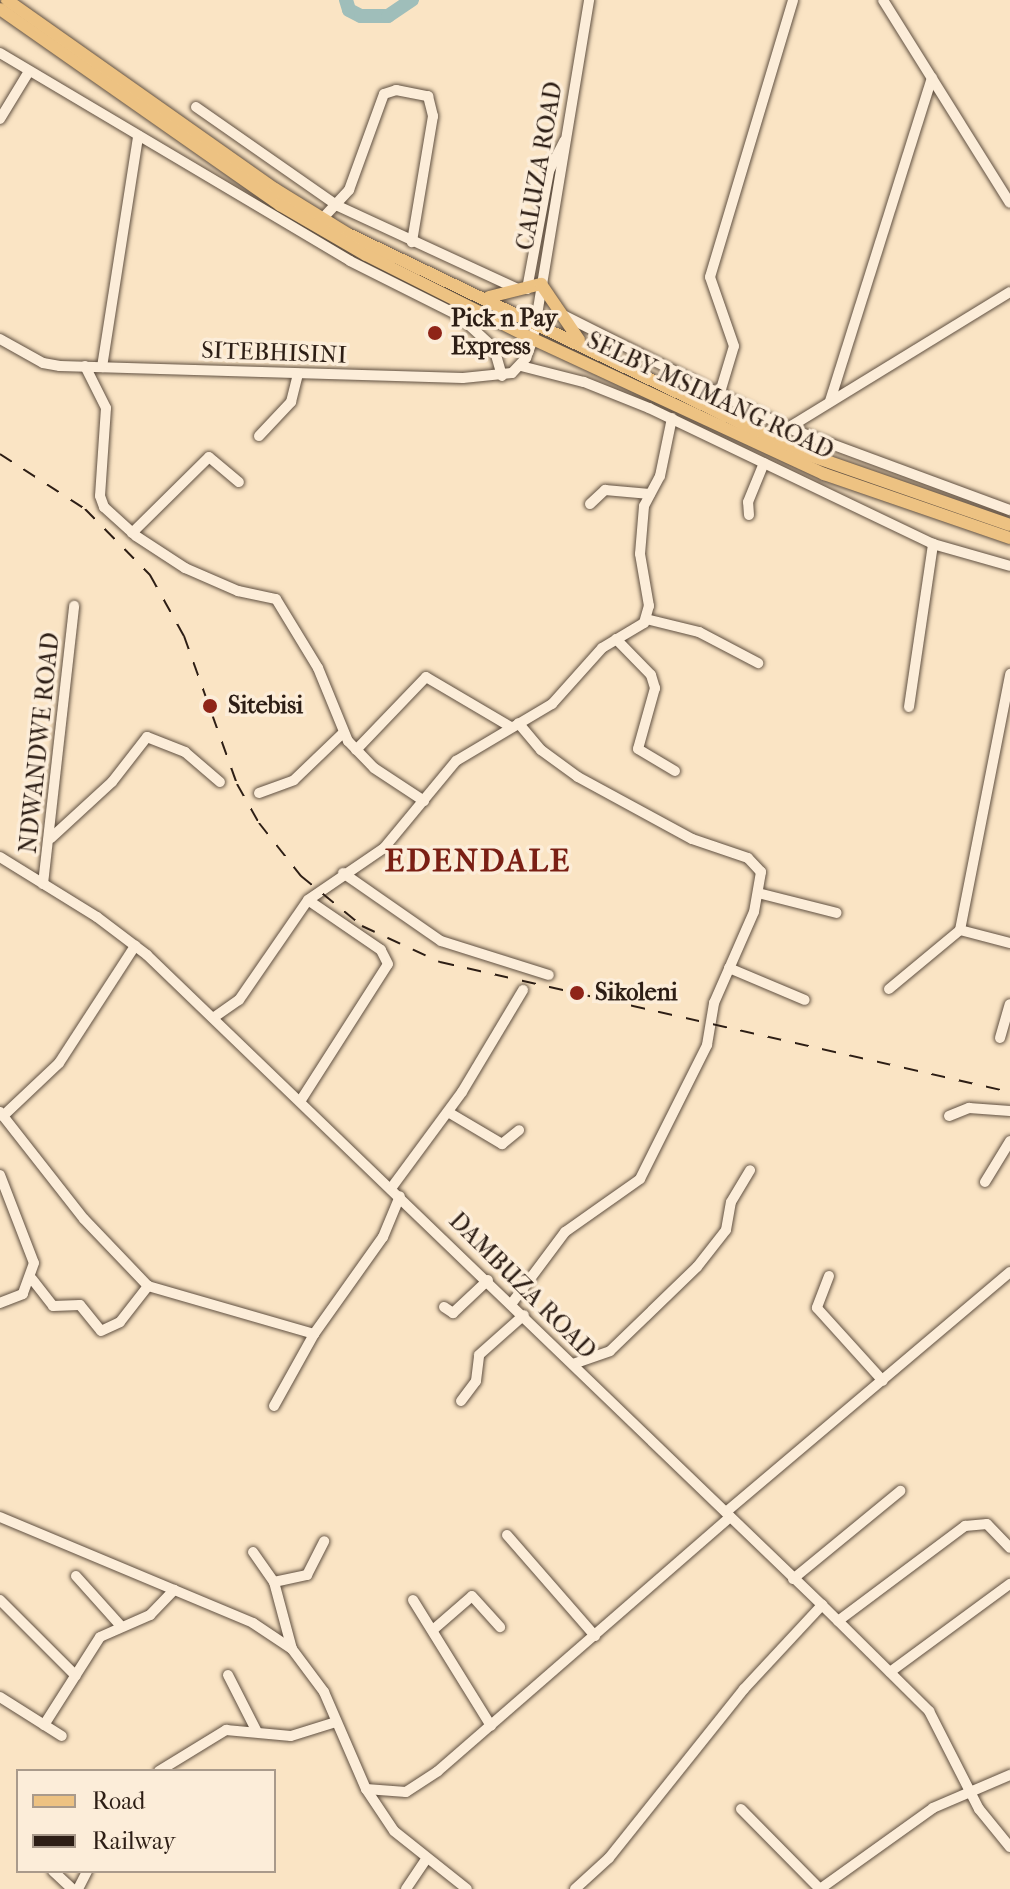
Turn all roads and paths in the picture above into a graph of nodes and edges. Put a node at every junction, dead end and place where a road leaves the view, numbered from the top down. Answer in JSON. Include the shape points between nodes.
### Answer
{"nodes":[{"id":1,"x":7,"y":0,"type":"edge"},
{"id":2,"x":589,"y":0,"type":"edge"},
{"id":3,"x":793,"y":0,"type":"edge"},
{"id":4,"x":883,"y":0,"type":"edge"},
{"id":5,"x":0,"y":9,"type":"edge"},
{"id":6,"x":0,"y":53,"type":"edge"},
{"id":7,"x":28,"y":73,"type":"junction"},
{"id":8,"x":932,"y":78,"type":"junction"},
{"id":9,"x":196,"y":107,"type":"dead end"},
{"id":10,"x":0,"y":119,"type":"edge"},
{"id":11,"x":138,"y":136,"type":"junction"},
{"id":12,"x":565,"y":140,"type":"junction"},
{"id":13,"x":251,"y":147,"type":"junction"},
{"id":14,"x":239,"y":164,"type":"junction"},
{"id":15,"x":1010,"y":203,"type":"edge"},
{"id":16,"x":338,"y":206,"type":"junction"},
{"id":17,"x":322,"y":219,"type":"junction"},
{"id":18,"x":412,"y":242,"type":"junction"},
{"id":19,"x":541,"y":284,"type":"junction"},
{"id":20,"x":525,"y":290,"type":"junction"},
{"id":21,"x":1010,"y":292,"type":"edge"},
{"id":22,"x":486,"y":297,"type":"junction"},
{"id":23,"x":462,"y":310,"type":"junction"},
{"id":24,"x":559,"y":313,"type":"junction"},
{"id":25,"x":535,"y":320,"type":"junction"},
{"id":26,"x":0,"y":339,"type":"edge"},
{"id":27,"x":533,"y":339,"type":"junction"},
{"id":28,"x":581,"y":342,"type":"junction"},
{"id":29,"x":85,"y":366,"type":"junction"},
{"id":30,"x":521,"y":366,"type":"junction"},
{"id":31,"x":102,"y":367,"type":"junction"},
{"id":32,"x":298,"y":374,"type":"junction"},
{"id":33,"x":502,"y":376,"type":"junction"},
{"id":34,"x":719,"y":395,"type":"junction"},
{"id":35,"x":830,"y":401,"type":"junction"},
{"id":36,"x":714,"y":409,"type":"junction"},
{"id":37,"x":672,"y":418,"type":"junction"},
{"id":38,"x":788,"y":428,"type":"junction"},
{"id":39,"x":259,"y":436,"type":"dead end"},
{"id":40,"x":764,"y":463,"type":"junction"},
{"id":41,"x":239,"y":482,"type":"dead end"},
{"id":42,"x":650,"y":494,"type":"junction"},
{"id":43,"x":590,"y":504,"type":"dead end"},
{"id":44,"x":1010,"y":510,"type":"edge"},
{"id":45,"x":749,"y":515,"type":"dead end"},
{"id":46,"x":1010,"y":525,"type":"edge"},
{"id":47,"x":132,"y":533,"type":"junction"},
{"id":48,"x":1010,"y":538,"type":"edge"},
{"id":49,"x":933,"y":544,"type":"junction"},
{"id":50,"x":1010,"y":566,"type":"edge"},
{"id":51,"x":74,"y":606,"type":"dead end"},
{"id":52,"x":646,"y":619,"type":"junction"},
{"id":53,"x":616,"y":639,"type":"junction"},
{"id":54,"x":758,"y":663,"type":"dead end"},
{"id":55,"x":1010,"y":674,"type":"edge"},
{"id":56,"x":909,"y":707,"type":"dead end"},
{"id":57,"x":515,"y":725,"type":"junction"},
{"id":58,"x":344,"y":732,"type":"junction"},
{"id":59,"x":356,"y":750,"type":"junction"},
{"id":60,"x":675,"y":771,"type":"dead end"},
{"id":61,"x":220,"y":782,"type":"dead end"},
{"id":62,"x":259,"y":793,"type":"dead end"},
{"id":63,"x":424,"y":801,"type":"junction"},
{"id":64,"x":51,"y":838,"type":"junction"},
{"id":65,"x":0,"y":857,"type":"edge"},
{"id":66,"x":343,"y":873,"type":"junction"},
{"id":67,"x":43,"y":884,"type":"junction"},
{"id":68,"x":758,"y":893,"type":"junction"},
{"id":69,"x":308,"y":900,"type":"junction"},
{"id":70,"x":837,"y":913,"type":"dead end"},
{"id":71,"x":960,"y":930,"type":"junction"},
{"id":72,"x":1010,"y":943,"type":"edge"},
{"id":73,"x":135,"y":946,"type":"junction"},
{"id":74,"x":729,"y":968,"type":"junction"},
{"id":75,"x":549,"y":975,"type":"dead end"},
{"id":76,"x":889,"y":989,"type":"dead end"},
{"id":77,"x":523,"y":990,"type":"dead end"},
{"id":78,"x":805,"y":1000,"type":"dead end"},
{"id":79,"x":1010,"y":1004,"type":"edge"},
{"id":80,"x":213,"y":1018,"type":"junction"},
{"id":81,"x":1000,"y":1038,"type":"dead end"},
{"id":82,"x":301,"y":1100,"type":"junction"},
{"id":83,"x":1010,"y":1111,"type":"edge"},
{"id":84,"x":448,"y":1112,"type":"junction"},
{"id":85,"x":2,"y":1114,"type":"edge"},
{"id":86,"x":949,"y":1116,"type":"dead end"},
{"id":87,"x":519,"y":1130,"type":"dead end"},
{"id":88,"x":1010,"y":1141,"type":"edge"},
{"id":89,"x":750,"y":1170,"type":"dead end"},
{"id":90,"x":0,"y":1175,"type":"edge"},
{"id":91,"x":985,"y":1182,"type":"dead end"},
{"id":92,"x":392,"y":1187,"type":"junction"},
{"id":93,"x":400,"y":1196,"type":"junction"},
{"id":94,"x":1010,"y":1272,"type":"edge"},
{"id":95,"x":829,"y":1276,"type":"dead end"},
{"id":96,"x":32,"y":1279,"type":"junction"},
{"id":97,"x":488,"y":1280,"type":"junction"},
{"id":98,"x":148,"y":1286,"type":"junction"},
{"id":99,"x":0,"y":1303,"type":"edge"},
{"id":100,"x":512,"y":1303,"type":"junction"},
{"id":101,"x":444,"y":1307,"type":"dead end"},
{"id":102,"x":524,"y":1315,"type":"junction"},
{"id":103,"x":314,"y":1334,"type":"junction"},
{"id":104,"x":573,"y":1364,"type":"junction"},
{"id":105,"x":883,"y":1381,"type":"junction"},
{"id":106,"x":461,"y":1401,"type":"dead end"},
{"id":107,"x":274,"y":1406,"type":"dead end"},
{"id":108,"x":900,"y":1491,"type":"dead end"},
{"id":109,"x":728,"y":1514,"type":"junction"},
{"id":110,"x":0,"y":1517,"type":"edge"},
{"id":111,"x":507,"y":1535,"type":"dead end"},
{"id":112,"x":324,"y":1541,"type":"dead end"},
{"id":113,"x":1010,"y":1548,"type":"edge"},
{"id":114,"x":253,"y":1552,"type":"dead end"},
{"id":115,"x":76,"y":1576,"type":"dead end"},
{"id":116,"x":793,"y":1579,"type":"junction"},
{"id":117,"x":274,"y":1582,"type":"junction"},
{"id":118,"x":1010,"y":1584,"type":"edge"},
{"id":119,"x":174,"y":1590,"type":"junction"},
{"id":120,"x":0,"y":1600,"type":"edge"},
{"id":121,"x":413,"y":1600,"type":"dead end"},
{"id":122,"x":822,"y":1605,"type":"junction"},
{"id":123,"x":838,"y":1621,"type":"junction"},
{"id":124,"x":120,"y":1625,"type":"junction"},
{"id":125,"x":500,"y":1627,"type":"dead end"},
{"id":126,"x":434,"y":1629,"type":"junction"},
{"id":127,"x":595,"y":1636,"type":"junction"},
{"id":128,"x":292,"y":1649,"type":"junction"},
{"id":129,"x":890,"y":1672,"type":"junction"},
{"id":130,"x":228,"y":1675,"type":"dead end"},
{"id":131,"x":76,"y":1676,"type":"junction"},
{"id":132,"x":0,"y":1697,"type":"edge"},
{"id":133,"x":336,"y":1722,"type":"junction"},
{"id":134,"x":44,"y":1725,"type":"junction"},
{"id":135,"x":491,"y":1726,"type":"junction"},
{"id":136,"x":256,"y":1730,"type":"junction"},
{"id":137,"x":62,"y":1736,"type":"dead end"},
{"id":138,"x":162,"y":1769,"type":"edge"},
{"id":139,"x":1010,"y":1775,"type":"edge"},
{"id":140,"x":366,"y":1789,"type":"junction"},
{"id":141,"x":969,"y":1790,"type":"junction"},
{"id":142,"x":741,"y":1809,"type":"dead end"},
{"id":143,"x":1010,"y":1847,"type":"edge"},
{"id":144,"x":426,"y":1859,"type":"junction"},
{"id":145,"x":55,"y":1873,"type":"edge"},
{"id":146,"x":72,"y":1889,"type":"edge"},
{"id":147,"x":406,"y":1889,"type":"edge"},
{"id":148,"x":467,"y":1889,"type":"edge"},
{"id":149,"x":575,"y":1889,"type":"edge"},
{"id":150,"x":820,"y":1889,"type":"edge"}],
"edges":[{"from":1,"to":14,"type":"main road","name":"SELBY MSIMANG ROAD"},
{"from":2,"to":12,"type":"street","name":"CALUZA ROAD"},
{"from":3,"to":34,"type":"street","via":[[710,277],[734,346]]},
{"from":4,"to":8,"type":"street"},
{"from":5,"to":23,"type":"main road","name":"SELBY MSIMANG ROAD","via":[[280,205]]},
{"from":6,"to":7,"type":"street"},
{"from":7,"to":10,"type":"street"},
{"from":7,"to":11,"type":"street"},
{"from":8,"to":15,"type":"street"},
{"from":8,"to":35,"type":"street"},
{"from":9,"to":13,"type":"street"},
{"from":11,"to":23,"type":"street","via":[[338,254]]},
{"from":11,"to":31,"type":"street"},
{"from":12,"to":19,"type":"street","name":"CALUZA ROAD"},
{"from":12,"to":20,"type":"street","via":[[549,171]]},
{"from":13,"to":14,"type":"street"},
{"from":13,"to":16,"type":"street"},
{"from":14,"to":17,"type":"main road","name":"SELBY MSIMANG ROAD"},
{"from":16,"to":17,"type":"street"},
{"from":16,"to":18,"type":"street"},
{"from":16,"to":18,"type":"street","via":[[356,174],[384,94],[428,96],[433,116]]},
{"from":17,"to":22,"type":"main road","name":"SELBY MSIMANG ROAD"},
{"from":18,"to":20,"type":"street"},
{"from":19,"to":20,"type":"main road"},
{"from":19,"to":24,"type":"main road"},
{"from":19,"to":25,"type":"street","name":"CALUZA ROAD"},
{"from":20,"to":22,"type":"main road"},
{"from":21,"to":35,"type":"street"},
{"from":22,"to":25,"type":"main road","name":"SELBY MSIMANG ROAD"},
{"from":23,"to":27,"type":"main road","name":"SELBY MSIMANG ROAD"},
{"from":23,"to":33,"type":"street","via":[[494,348]]},
{"from":24,"to":28,"type":"main road"},
{"from":24,"to":34,"type":"street"},
{"from":25,"to":27,"type":"street","name":"CALUZA ROAD"},
{"from":25,"to":28,"type":"main road","name":"SELBY MSIMANG ROAD"},
{"from":26,"to":29,"type":"street","name":"SITEBHISINI","via":[[43,363]]},
{"from":27,"to":30,"type":"street"},
{"from":27,"to":48,"type":"main road","name":"SELBY MSIMANG ROAD","via":[[824,474]]},
{"from":28,"to":36,"type":"main road","name":"SELBY MSIMANG ROAD"},
{"from":29,"to":31,"type":"street","name":"SITEBHISINI"},
{"from":29,"to":47,"type":"street","via":[[106,408],[101,502]]},
{"from":30,"to":33,"type":"street","name":"SITEBHISINI"},
{"from":30,"to":37,"type":"street","via":[[584,382]]},
{"from":31,"to":32,"type":"street","name":"SITEBHISINI"},
{"from":32,"to":33,"type":"street","name":"SITEBHISINI"},
{"from":32,"to":39,"type":"street","via":[[291,402]]},
{"from":34,"to":36,"type":"street"},
{"from":34,"to":38,"type":"street"},
{"from":35,"to":38,"type":"street"},
{"from":36,"to":46,"type":"main road","name":"SELBY MSIMANG ROAD","via":[[826,462]]},
{"from":37,"to":40,"type":"street"},
{"from":37,"to":42,"type":"street","via":[[660,476]]},
{"from":38,"to":44,"type":"street"},
{"from":40,"to":45,"type":"street","via":[[748,502]]},
{"from":40,"to":49,"type":"street"},
{"from":41,"to":47,"type":"street","via":[[209,457]]},
{"from":42,"to":43,"type":"street","via":[[605,490]]},
{"from":42,"to":52,"type":"street","via":[[640,554]]},
{"from":47,"to":58,"type":"street","via":[[185,568],[238,591],[276,599],[318,668]]},
{"from":49,"to":50,"type":"street"},
{"from":49,"to":56,"type":"street"},
{"from":51,"to":64,"type":"street","name":"NDWANDWE ROAD"},
{"from":52,"to":53,"type":"street"},
{"from":52,"to":54,"type":"street","via":[[699,632]]},
{"from":53,"to":57,"type":"street","via":[[552,704]]},
{"from":53,"to":60,"type":"street","via":[[651,675],[655,688],[638,749]]},
{"from":55,"to":71,"type":"street"},
{"from":57,"to":59,"type":"street","via":[[426,677]]},
{"from":57,"to":63,"type":"street","via":[[456,761]]},
{"from":57,"to":68,"type":"street","via":[[558,764],[615,799],[692,839],[754,861],[761,872]]},
{"from":58,"to":59,"type":"street"},
{"from":58,"to":62,"type":"street","via":[[294,780]]},
{"from":59,"to":63,"type":"street"},
{"from":61,"to":64,"type":"street","via":[[185,752],[147,737],[112,782]]},
{"from":63,"to":66,"type":"street","via":[[384,848]]},
{"from":64,"to":67,"type":"street","name":"NDWANDWE ROAD"},
{"from":65,"to":67,"type":"street","name":"DAMBUZA ROAD"},
{"from":66,"to":69,"type":"street"},
{"from":66,"to":75,"type":"street","via":[[441,941]]},
{"from":67,"to":73,"type":"street","name":"DAMBUZA ROAD"},
{"from":68,"to":70,"type":"street"},
{"from":68,"to":74,"type":"street"},
{"from":69,"to":80,"type":"street","via":[[239,1000]]},
{"from":69,"to":82,"type":"street","via":[[381,950],[388,964]]},
{"from":71,"to":72,"type":"street"},
{"from":71,"to":76,"type":"street"},
{"from":73,"to":80,"type":"street","name":"DAMBUZA ROAD"},
{"from":73,"to":85,"type":"street","via":[[59,1063]]},
{"from":74,"to":78,"type":"street"},
{"from":74,"to":100,"type":"street","via":[[704,1052],[640,1179],[565,1232]]},
{"from":77,"to":84,"type":"street"},
{"from":79,"to":81,"type":"street"},
{"from":80,"to":82,"type":"street","name":"DAMBUZA ROAD"},
{"from":82,"to":92,"type":"street","name":"DAMBUZA ROAD"},
{"from":83,"to":86,"type":"street","via":[[982,1107]]},
{"from":84,"to":87,"type":"street","via":[[502,1144]]},
{"from":84,"to":92,"type":"street"},
{"from":85,"to":98,"type":"street","via":[[84,1219]]},
{"from":88,"to":91,"type":"street"},
{"from":89,"to":104,"type":"street","via":[[731,1202],[726,1230],[697,1267],[610,1351]]},
{"from":90,"to":96,"type":"street","via":[[28,1239]]},
{"from":92,"to":93,"type":"street","name":"DAMBUZA ROAD"},
{"from":93,"to":97,"type":"street","name":"DAMBUZA ROAD"},
{"from":93,"to":103,"type":"street","via":[[377,1246]]},
{"from":94,"to":105,"type":"street"},
{"from":95,"to":105,"type":"street","via":[[817,1308]]},
{"from":96,"to":98,"type":"street","via":[[53,1306],[80,1305],[101,1331],[120,1322]]},
{"from":96,"to":99,"type":"street","via":[[23,1294]]},
{"from":97,"to":100,"type":"street","name":"DAMBUZA ROAD"},
{"from":97,"to":101,"type":"street","via":[[453,1313]]},
{"from":98,"to":103,"type":"street"},
{"from":100,"to":102,"type":"street","name":"DAMBUZA ROAD"},
{"from":102,"to":104,"type":"street","name":"DAMBUZA ROAD"},
{"from":102,"to":106,"type":"street","via":[[479,1355],[476,1381]]},
{"from":103,"to":107,"type":"street"},
{"from":104,"to":109,"type":"street","name":"DAMBUZA ROAD"},
{"from":105,"to":109,"type":"street"},
{"from":108,"to":116,"type":"street"},
{"from":109,"to":116,"type":"street","name":"DAMBUZA ROAD"},
{"from":109,"to":127,"type":"street"},
{"from":110,"to":119,"type":"street"},
{"from":111,"to":127,"type":"street"},
{"from":112,"to":117,"type":"street","via":[[307,1575]]},
{"from":113,"to":123,"type":"street","via":[[987,1524],[968,1524]]},
{"from":114,"to":117,"type":"street"},
{"from":115,"to":124,"type":"street"},
{"from":116,"to":122,"type":"street","name":"DAMBUZA ROAD"},
{"from":117,"to":128,"type":"street"},
{"from":118,"to":129,"type":"street"},
{"from":119,"to":124,"type":"street","via":[[150,1615]]},
{"from":119,"to":128,"type":"street","via":[[253,1623]]},
{"from":120,"to":131,"type":"street"},
{"from":121,"to":126,"type":"street"},
{"from":122,"to":123,"type":"street","name":"DAMBUZA ROAD"},
{"from":122,"to":149,"type":"street","via":[[744,1689],[609,1858]]},
{"from":123,"to":129,"type":"street","name":"DAMBUZA ROAD"},
{"from":124,"to":131,"type":"street","via":[[100,1637]]},
{"from":125,"to":126,"type":"street","via":[[472,1596]]},
{"from":126,"to":135,"type":"street"},
{"from":127,"to":135,"type":"street"},
{"from":128,"to":133,"type":"street","via":[[324,1692]]},
{"from":129,"to":141,"type":"street","name":"DAMBUZA ROAD","via":[[940,1727]]},
{"from":130,"to":136,"type":"street"},
{"from":131,"to":134,"type":"street"},
{"from":132,"to":134,"type":"street"},
{"from":133,"to":136,"type":"street","via":[[291,1736]]},
{"from":133,"to":140,"type":"street"},
{"from":134,"to":137,"type":"street"},
{"from":135,"to":140,"type":"street","via":[[409,1791]]},
{"from":136,"to":138,"type":"street","via":[[223,1731]]},
{"from":139,"to":141,"type":"street"},
{"from":140,"to":144,"type":"street","via":[[394,1831]]},
{"from":141,"to":143,"type":"street","name":"DAMBUZA ROAD"},
{"from":141,"to":150,"type":"street","via":[[933,1808]]},
{"from":142,"to":150,"type":"street"},
{"from":144,"to":147,"type":"street"},
{"from":144,"to":148,"type":"street"},
{"from":145,"to":146,"type":"street"}]}
